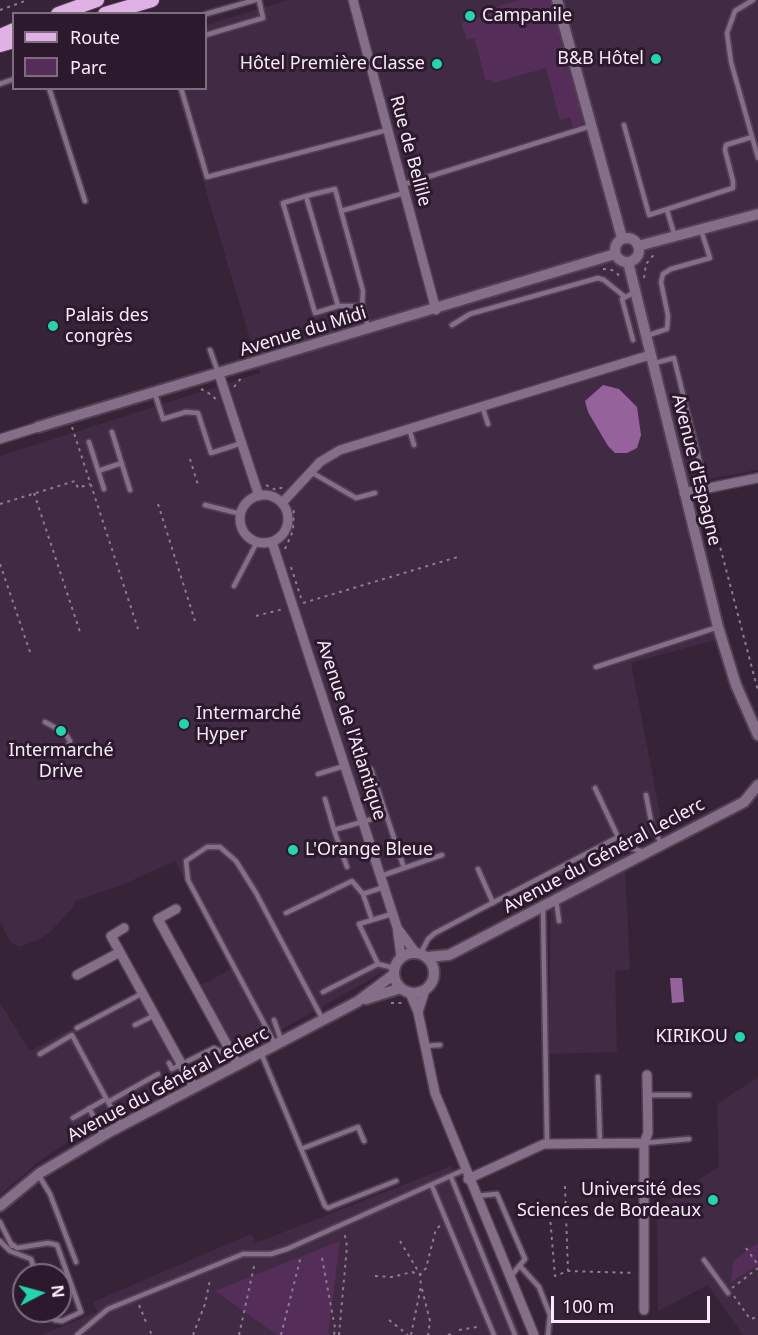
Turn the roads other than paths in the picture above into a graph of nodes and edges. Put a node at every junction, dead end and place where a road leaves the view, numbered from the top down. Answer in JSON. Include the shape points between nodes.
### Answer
{"nodes":[{"id":1,"x":96,"y":0,"type":"edge"},
{"id":2,"x":152,"y":0,"type":"edge"},
{"id":3,"x":257,"y":0,"type":"edge"},
{"id":4,"x":353,"y":0,"type":"edge"},
{"id":5,"x":557,"y":0,"type":"edge"},
{"id":6,"x":753,"y":0,"type":"edge"},
{"id":7,"x":63,"y":12,"type":"edge"},
{"id":8,"x":112,"y":12,"type":"edge"},
{"id":9,"x":207,"y":14,"type":"edge"},
{"id":10,"x":207,"y":35,"type":"edge"},
{"id":11,"x":50,"y":90,"type":"edge"},
{"id":12,"x":182,"y":90,"type":"edge"},
{"id":13,"x":592,"y":125,"type":"junction"},
{"id":14,"x":624,"y":125,"type":"dead end"},
{"id":15,"x":387,"y":130,"type":"junction"},
{"id":16,"x":752,"y":137,"type":"junction"},
{"id":17,"x":758,"y":158,"type":"edge"},
{"id":18,"x":403,"y":189,"type":"junction"},
{"id":19,"x":306,"y":196,"type":"junction"},
{"id":20,"x":85,"y":201,"type":"dead end"},
{"id":21,"x":667,"y":210,"type":"junction"},
{"id":22,"x":341,"y":211,"type":"junction"},
{"id":23,"x":758,"y":214,"type":"edge"},
{"id":24,"x":701,"y":230,"type":"junction"},
{"id":25,"x":675,"y":237,"type":"junction"},
{"id":26,"x":622,"y":238,"type":"junction"},
{"id":27,"x":638,"y":246,"type":"junction"},
{"id":28,"x":615,"y":254,"type":"junction"},
{"id":29,"x":628,"y":262,"type":"junction"},
{"id":30,"x":630,"y":295,"type":"junction"},
{"id":31,"x":338,"y":306,"type":"junction"},
{"id":32,"x":362,"y":306,"type":"junction"},
{"id":33,"x":436,"y":310,"type":"junction"},
{"id":34,"x":452,"y":325,"type":"dead end"},
{"id":35,"x":369,"y":330,"type":"junction"},
{"id":36,"x":645,"y":337,"type":"junction"},
{"id":37,"x":633,"y":340,"type":"dead end"},
{"id":38,"x":210,"y":350,"type":"dead end"},
{"id":39,"x":651,"y":359,"type":"junction"},
{"id":40,"x":219,"y":374,"type":"junction"},
{"id":41,"x":155,"y":393,"type":"junction"},
{"id":42,"x":481,"y":405,"type":"junction"},
{"id":43,"x":488,"y":424,"type":"dead end"},
{"id":44,"x":38,"y":428,"type":"joint"},
{"id":45,"x":409,"y":428,"type":"junction"},
{"id":46,"x":112,"y":432,"type":"dead end"},
{"id":47,"x":0,"y":439,"type":"edge"},
{"id":48,"x":89,"y":442,"type":"dead end"},
{"id":49,"x":242,"y":443,"type":"junction"},
{"id":50,"x":414,"y":445,"type":"dead end"},
{"id":51,"x":122,"y":463,"type":"junction"},
{"id":52,"x":700,"y":463,"type":"dead end"},
{"id":53,"x":98,"y":471,"type":"junction"},
{"id":54,"x":311,"y":472,"type":"junction"},
{"id":55,"x":758,"y":478,"type":"edge"},
{"id":56,"x":104,"y":489,"type":"dead end"},
{"id":57,"x":130,"y":490,"type":"dead end"},
{"id":58,"x":375,"y":493,"type":"dead end"},
{"id":59,"x":684,"y":493,"type":"junction"},
{"id":60,"x":259,"y":496,"type":"junction"},
{"id":61,"x":282,"y":503,"type":"junction"},
{"id":62,"x":205,"y":505,"type":"dead end"},
{"id":63,"x":241,"y":514,"type":"junction"},
{"id":64,"x":257,"y":542,"type":"junction"},
{"id":65,"x":272,"y":542,"type":"junction"},
{"id":66,"x":234,"y":586,"type":"dead end"},
{"id":67,"x":718,"y":627,"type":"junction"},
{"id":68,"x":596,"y":667,"type":"dead end"},
{"id":69,"x":45,"y":722,"type":"dead end"},
{"id":70,"x":757,"y":734,"type":"edge"},
{"id":71,"x":55,"y":755,"type":"dead end"},
{"id":72,"x":345,"y":765,"type":"junction"},
{"id":73,"x":370,"y":769,"type":"dead end"},
{"id":74,"x":318,"y":774,"type":"dead end"},
{"id":75,"x":758,"y":785,"type":"edge"},
{"id":76,"x":595,"y":788,"type":"dead end"},
{"id":77,"x":646,"y":795,"type":"dead end"},
{"id":78,"x":325,"y":799,"type":"dead end"},
{"id":79,"x":758,"y":801,"type":"edge"},
{"id":80,"x":744,"y":802,"type":"junction"},
{"id":81,"x":386,"y":815,"type":"junction"},
{"id":82,"x":364,"y":823,"type":"junction"},
{"id":83,"x":334,"y":830,"type":"junction"},
{"id":84,"x":618,"y":837,"type":"junction"},
{"id":85,"x":661,"y":843,"type":"junction"},
{"id":86,"x":644,"y":852,"type":"junction"},
{"id":87,"x":442,"y":855,"type":"dead end"},
{"id":88,"x":347,"y":867,"type":"dead end"},
{"id":89,"x":404,"y":868,"type":"junction"},
{"id":90,"x":478,"y":869,"type":"dead end"},
{"id":91,"x":381,"y":876,"type":"junction"},
{"id":92,"x":384,"y":887,"type":"junction"},
{"id":93,"x":363,"y":894,"type":"junction"},
{"id":94,"x":556,"y":899,"type":"junction"},
{"id":95,"x":493,"y":903,"type":"junction"},
{"id":96,"x":543,"y":906,"type":"junction"},
{"id":97,"x":176,"y":909,"type":"dead end"},
{"id":98,"x":286,"y":913,"type":"dead end"},
{"id":99,"x":392,"y":914,"type":"junction"},
{"id":100,"x":372,"y":920,"type":"junction"},
{"id":101,"x":559,"y":921,"type":"dead end"},
{"id":102,"x":397,"y":927,"type":"junction"},
{"id":103,"x":124,"y":928,"type":"dead end"},
{"id":104,"x":120,"y":952,"type":"junction"},
{"id":105,"x":421,"y":954,"type":"junction"},
{"id":106,"x":449,"y":955,"type":"junction"},
{"id":107,"x":401,"y":957,"type":"junction"},
{"id":108,"x":378,"y":964,"type":"junction"},
{"id":109,"x":394,"y":972,"type":"junction"},
{"id":110,"x":435,"y":974,"type":"junction"},
{"id":111,"x":77,"y":975,"type":"dead end"},
{"id":112,"x":425,"y":990,"type":"junction"},
{"id":113,"x":406,"y":991,"type":"junction"},
{"id":114,"x":322,"y":992,"type":"dead end"},
{"id":115,"x":143,"y":993,"type":"junction"},
{"id":116,"x":357,"y":1002,"type":"junction"},
{"id":117,"x":418,"y":1012,"type":"junction"},
{"id":118,"x":155,"y":1016,"type":"junction"},
{"id":119,"x":274,"y":1020,"type":"dead end"},
{"id":120,"x":323,"y":1020,"type":"junction"},
{"id":121,"x":135,"y":1025,"type":"dead end"},
{"id":122,"x":76,"y":1028,"type":"dead end"},
{"id":123,"x":279,"y":1043,"type":"junction"},
{"id":124,"x":440,"y":1045,"type":"dead end"},
{"id":125,"x":424,"y":1046,"type":"junction"},
{"id":126,"x":230,"y":1051,"type":"junction"},
{"id":127,"x":261,"y":1053,"type":"junction"},
{"id":128,"x":40,"y":1054,"type":"dead end"},
{"id":129,"x":169,"y":1063,"type":"dead end"},
{"id":130,"x":182,"y":1065,"type":"junction"},
{"id":131,"x":237,"y":1065,"type":"junction"},
{"id":132,"x":158,"y":1074,"type":"dead end"},
{"id":133,"x":647,"y":1075,"type":"dead end"},
{"id":134,"x":598,"y":1077,"type":"dead end"},
{"id":135,"x":194,"y":1088,"type":"junction"},
{"id":136,"x":647,"y":1095,"type":"junction"},
{"id":137,"x":689,"y":1095,"type":"dead end"},
{"id":138,"x":107,"y":1100,"type":"junction"},
{"id":139,"x":89,"y":1108,"type":"junction"},
{"id":140,"x":73,"y":1118,"type":"dead end"},
{"id":141,"x":121,"y":1126,"type":"junction"},
{"id":142,"x":104,"y":1136,"type":"junction"},
{"id":143,"x":689,"y":1139,"type":"dead end"},
{"id":144,"x":364,"y":1141,"type":"dead end"},
{"id":145,"x":600,"y":1143,"type":"junction"},
{"id":146,"x":644,"y":1143,"type":"junction"},
{"id":147,"x":547,"y":1144,"type":"junction"},
{"id":148,"x":301,"y":1149,"type":"junction"},
{"id":149,"x":38,"y":1174,"type":"junction"},
{"id":150,"x":466,"y":1174,"type":"junction"},
{"id":151,"x":451,"y":1177,"type":"junction"},
{"id":152,"x":396,"y":1181,"type":"dead end"},
{"id":153,"x":432,"y":1186,"type":"junction"},
{"id":154,"x":476,"y":1196,"type":"junction"},
{"id":155,"x":0,"y":1206,"type":"edge"},
{"id":156,"x":0,"y":1222,"type":"edge"},
{"id":157,"x":0,"y":1241,"type":"edge"},
{"id":158,"x":13,"y":1245,"type":"junction"},
{"id":159,"x":10,"y":1251,"type":"junction"},
{"id":160,"x":704,"y":1260,"type":"dead end"},
{"id":161,"x":76,"y":1262,"type":"dead end"},
{"id":162,"x":32,"y":1263,"type":"edge"},
{"id":163,"x":63,"y":1263,"type":"edge"},
{"id":164,"x":520,"y":1266,"type":"junction"},
{"id":165,"x":510,"y":1277,"type":"junction"},
{"id":166,"x":72,"y":1287,"type":"edge"},
{"id":167,"x":728,"y":1293,"type":"dead end"},
{"id":168,"x":644,"y":1310,"type":"dead end"},
{"id":169,"x":72,"y":1317,"type":"edge"},
{"id":170,"x":77,"y":1335,"type":"edge"},
{"id":171,"x":494,"y":1335,"type":"edge"},
{"id":172,"x":515,"y":1335,"type":"edge"},
{"id":173,"x":534,"y":1335,"type":"edge"},
{"id":174,"x":548,"y":1335,"type":"edge"}],
"edges":[{"from":1,"to":7,"type":"main road"},
{"from":2,"to":8,"type":"main road"},
{"from":3,"to":9,"type":"lane"},
{"from":3,"to":10,"type":"lane","via":[[263,18]]},
{"from":4,"to":15,"type":"street","name":"Rue de Bellile"},
{"from":5,"to":13,"type":"street"},
{"from":6,"to":16,"type":"lane","via":[[735,11],[727,33]]},
{"from":11,"to":20,"type":"lane"},
{"from":12,"to":15,"type":"lane","via":[[207,177]]},
{"from":13,"to":18,"type":"lane"},
{"from":13,"to":26,"type":"street"},
{"from":14,"to":21,"type":"lane","via":[[649,215]]},
{"from":15,"to":18,"type":"street","name":"Rue de Bellile"},
{"from":16,"to":17,"type":"lane"},
{"from":16,"to":21,"type":"lane","via":[[724,150],[733,188]]},
{"from":18,"to":22,"type":"lane"},
{"from":18,"to":33,"type":"street","name":"Rue de Bellile"},
{"from":19,"to":22,"type":"lane","via":[[334,189]]},
{"from":19,"to":31,"type":"lane"},
{"from":19,"to":31,"type":"lane","via":[[284,203],[311,302],[315,313]]},
{"from":21,"to":25,"type":"lane"},
{"from":22,"to":32,"type":"lane","via":[[363,291]]},
{"from":23,"to":24,"type":"street"},
{"from":24,"to":25,"type":"street"},
{"from":24,"to":36,"type":"lane","via":[[710,258],[663,274],[667,329]]},
{"from":25,"to":27,"type":"street"},
{"from":26,"to":27,"type":"street","via":[[630,238]]},
{"from":26,"to":28,"type":"street"},
{"from":27,"to":29,"type":"street","via":[[637,257]]},
{"from":28,"to":29,"type":"street","via":[[620,261]]},
{"from":28,"to":33,"type":"street","name":"Avenue du Midi"},
{"from":29,"to":30,"type":"street","name":"Avenue d'Espagne"},
{"from":30,"to":34,"type":"lane","via":[[598,278],[470,314]]},
{"from":30,"to":36,"type":"street","name":"Avenue d'Espagne"},
{"from":30,"to":37,"type":"lane","via":[[622,299]]},
{"from":31,"to":32,"type":"lane"},
{"from":32,"to":35,"type":"lane"},
{"from":33,"to":35,"type":"street","name":"Avenue du Midi"},
{"from":35,"to":40,"type":"street","name":"Avenue du Midi"},
{"from":36,"to":39,"type":"street","name":"Avenue d'Espagne"},
{"from":38,"to":40,"type":"lane"},
{"from":39,"to":42,"type":"street"},
{"from":39,"to":52,"type":"lane","via":[[674,358]]},
{"from":39,"to":59,"type":"street","name":"Avenue d'Espagne"},
{"from":40,"to":41,"type":"street","name":"Avenue du Midi"},
{"from":40,"to":49,"type":"street"},
{"from":41,"to":44,"type":"street","name":"Avenue du Midi"},
{"from":41,"to":49,"type":"lane","via":[[163,419],[186,412],[198,413],[211,453]]},
{"from":42,"to":43,"type":"lane"},
{"from":42,"to":45,"type":"street"},
{"from":44,"to":47,"type":"street","name":"Avenue du Midi"},
{"from":45,"to":50,"type":"lane"},
{"from":45,"to":54,"type":"street","via":[[331,454]]},
{"from":46,"to":51,"type":"lane"},
{"from":48,"to":53,"type":"lane"},
{"from":49,"to":60,"type":"street"},
{"from":51,"to":53,"type":"lane"},
{"from":51,"to":57,"type":"lane"},
{"from":53,"to":56,"type":"lane"},
{"from":54,"to":58,"type":"lane","via":[[352,496]]},
{"from":54,"to":61,"type":"street"},
{"from":55,"to":59,"type":"street"},
{"from":59,"to":67,"type":"street","name":"Avenue d'Espagne"},
{"from":60,"to":61,"type":"street","via":[[271,496]]},
{"from":60,"to":63,"type":"street","via":[[247,502]]},
{"from":61,"to":65,"type":"street","via":[[288,525]]},
{"from":62,"to":63,"type":"lane"},
{"from":63,"to":64,"type":"street","via":[[242,528]]},
{"from":64,"to":65,"type":"street"},
{"from":64,"to":66,"type":"lane"},
{"from":65,"to":72,"type":"street","name":"Avenue de l'Atlantique"},
{"from":67,"to":68,"type":"lane"},
{"from":67,"to":70,"type":"street","name":"Avenue d'Espagne"},
{"from":69,"to":71,"type":"lane","via":[[65,733],[70,741],[66,751]]},
{"from":72,"to":74,"type":"lane"},
{"from":72,"to":82,"type":"street","name":"Avenue de l'Atlantique"},
{"from":73,"to":81,"type":"lane"},
{"from":75,"to":80,"type":"street","name":"Avenue du Général Leclerc"},
{"from":76,"to":84,"type":"lane"},
{"from":77,"to":85,"type":"lane","via":[[652,826]]},
{"from":78,"to":83,"type":"lane"},
{"from":79,"to":80,"type":"street","name":"Avenue du Général Leclerc"},
{"from":80,"to":85,"type":"street","name":"Avenue du Général Leclerc"},
{"from":81,"to":82,"type":"lane"},
{"from":81,"to":89,"type":"lane"},
{"from":82,"to":83,"type":"lane"},
{"from":82,"to":91,"type":"street","name":"Avenue de l'Atlantique"},
{"from":83,"to":88,"type":"lane"},
{"from":84,"to":86,"type":"lane","via":[[631,848]]},
{"from":84,"to":95,"type":"lane"},
{"from":85,"to":86,"type":"street","name":"Avenue du Général Leclerc"},
{"from":86,"to":94,"type":"street","name":"Avenue du Général Leclerc"},
{"from":87,"to":89,"type":"lane"},
{"from":89,"to":91,"type":"lane"},
{"from":90,"to":95,"type":"lane"},
{"from":91,"to":92,"type":"street","name":"Avenue de l'Atlantique"},
{"from":92,"to":93,"type":"lane"},
{"from":92,"to":99,"type":"street","name":"Avenue de l'Atlantique"},
{"from":93,"to":98,"type":"lane","via":[[352,881]]},
{"from":93,"to":100,"type":"lane"},
{"from":94,"to":96,"type":"street","name":"Avenue du Général Leclerc"},
{"from":94,"to":101,"type":"lane"},
{"from":95,"to":105,"type":"lane","via":[[435,933]]},
{"from":96,"to":106,"type":"street","name":"Avenue du Général Leclerc"},
{"from":96,"to":147,"type":"lane"},
{"from":97,"to":126,"type":"street","via":[[158,919]]},
{"from":99,"to":100,"type":"lane"},
{"from":99,"to":102,"type":"street","name":"Avenue de l'Atlantique"},
{"from":100,"to":108,"type":"lane","via":[[359,924]]},
{"from":102,"to":105,"type":"street","name":"Avenue de l'Atlantique"},
{"from":102,"to":107,"type":"street","name":"Avenue de l'Atlantique"},
{"from":103,"to":104,"type":"street","via":[[111,936]]},
{"from":104,"to":111,"type":"street"},
{"from":104,"to":115,"type":"street"},
{"from":105,"to":106,"type":"street","name":"Avenue du Général Leclerc"},
{"from":105,"to":107,"type":"street"},
{"from":105,"to":110,"type":"street"},
{"from":106,"to":110,"type":"street","name":"Avenue du Général Leclerc"},
{"from":107,"to":109,"type":"street"},
{"from":108,"to":109,"type":"lane"},
{"from":108,"to":114,"type":"lane"},
{"from":109,"to":113,"type":"street"},
{"from":109,"to":116,"type":"street","name":"Avenue du Général Leclerc"},
{"from":110,"to":112,"type":"street"},
{"from":112,"to":113,"type":"street"},
{"from":112,"to":117,"type":"street"},
{"from":113,"to":116,"type":"street","name":"Avenue du Général Leclerc"},
{"from":113,"to":117,"type":"street"},
{"from":115,"to":118,"type":"street"},
{"from":115,"to":122,"type":"lane"},
{"from":116,"to":120,"type":"street","name":"Avenue du Général Leclerc"},
{"from":117,"to":125,"type":"street"},
{"from":118,"to":121,"type":"lane"},
{"from":118,"to":130,"type":"street"},
{"from":119,"to":123,"type":"lane"},
{"from":120,"to":123,"type":"street","name":"Avenue du Général Leclerc"},
{"from":120,"to":123,"type":"lane","via":[[236,861],[215,845],[189,857],[186,871],[194,895]]},
{"from":123,"to":127,"type":"street","name":"Avenue du Général Leclerc"},
{"from":124,"to":125,"type":"lane"},
{"from":125,"to":150,"type":"street","via":[[435,1093]]},
{"from":126,"to":130,"type":"lane","via":[[224,1053],[214,1047]]},
{"from":126,"to":131,"type":"street"},
{"from":127,"to":131,"type":"street","name":"Avenue du Général Leclerc"},
{"from":127,"to":148,"type":"lane"},
{"from":128,"to":138,"type":"lane","via":[[72,1035]]},
{"from":129,"to":130,"type":"lane","via":[[172,1069]]},
{"from":130,"to":135,"type":"street"},
{"from":131,"to":135,"type":"street","name":"Avenue du Général Leclerc"},
{"from":132,"to":138,"type":"lane"},
{"from":133,"to":136,"type":"street"},
{"from":134,"to":145,"type":"lane"},
{"from":135,"to":141,"type":"street","name":"Avenue du Général Leclerc"},
{"from":136,"to":137,"type":"lane"},
{"from":136,"to":146,"type":"street","via":[[648,1133]]},
{"from":138,"to":139,"type":"lane"},
{"from":138,"to":141,"type":"lane"},
{"from":139,"to":140,"type":"lane"},
{"from":139,"to":142,"type":"lane"},
{"from":141,"to":142,"type":"street","name":"Avenue du Général Leclerc"},
{"from":142,"to":149,"type":"street","name":"Avenue du Général Leclerc"},
{"from":143,"to":146,"type":"lane"},
{"from":144,"to":148,"type":"lane","via":[[358,1126]]},
{"from":145,"to":146,"type":"street"},
{"from":145,"to":147,"type":"street"},
{"from":146,"to":168,"type":"street"},
{"from":147,"to":150,"type":"street"},
{"from":148,"to":152,"type":"lane","via":[[328,1208]]},
{"from":149,"to":155,"type":"street","name":"Avenue du Général Leclerc"},
{"from":149,"to":161,"type":"lane","via":[[50,1194]]},
{"from":150,"to":151,"type":"lane"},
{"from":150,"to":154,"type":"street"},
{"from":151,"to":153,"type":"lane"},
{"from":151,"to":172,"type":"lane"},
{"from":153,"to":170,"type":"lane","via":[[271,1254],[248,1252],[198,1271],[108,1309]]},
{"from":153,"to":171,"type":"lane"},
{"from":154,"to":164,"type":"lane","via":[[497,1194],[525,1259]]},
{"from":154,"to":165,"type":"street"},
{"from":156,"to":158,"type":"lane"},
{"from":157,"to":159,"type":"lane"},
{"from":158,"to":159,"type":"lane"},
{"from":158,"to":163,"type":"lane","via":[[57,1245]]},
{"from":159,"to":162,"type":"lane"},
{"from":160,"to":167,"type":"lane"},
{"from":164,"to":165,"type":"lane"},
{"from":164,"to":174,"type":"lane","via":[[539,1287],[550,1315]]},
{"from":165,"to":173,"type":"street"},
{"from":166,"to":169,"type":"lane","via":[[81,1312]]}]}
